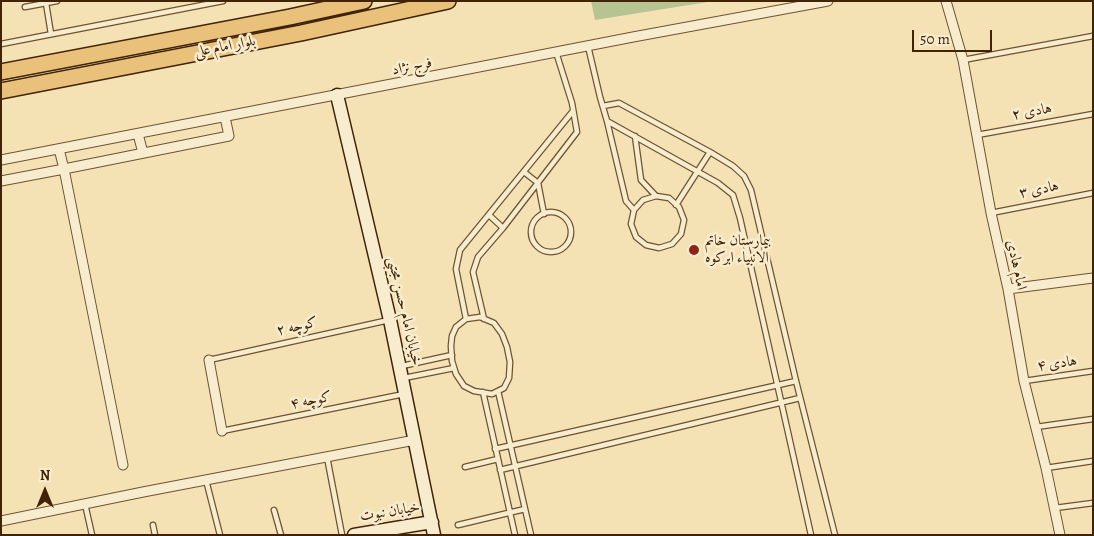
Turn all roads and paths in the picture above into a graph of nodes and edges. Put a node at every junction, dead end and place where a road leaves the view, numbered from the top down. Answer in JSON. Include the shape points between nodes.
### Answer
{"nodes":[{"id":1,"x":57,"y":1,"type":"edge"},
{"id":2,"x":223,"y":1,"type":"edge"},
{"id":3,"x":364,"y":1,"type":"edge"},
{"id":4,"x":448,"y":1,"type":"edge"},
{"id":5,"x":828,"y":1,"type":"edge"},
{"id":6,"x":946,"y":1,"type":"edge"},
{"id":7,"x":46,"y":3,"type":"junction"},
{"id":8,"x":25,"y":7,"type":"dead end"},
{"id":9,"x":51,"y":34,"type":"junction"},
{"id":10,"x":1093,"y":36,"type":"edge"},
{"id":11,"x":1,"y":44,"type":"edge"},
{"id":12,"x":588,"y":46,"type":"junction"},
{"id":13,"x":556,"y":52,"type":"junction"},
{"id":14,"x":963,"y":60,"type":"junction"},
{"id":15,"x":1,"y":72,"type":"edge"},
{"id":16,"x":1,"y":90,"type":"edge"},
{"id":17,"x":337,"y":95,"type":"junction"},
{"id":18,"x":603,"y":106,"type":"junction"},
{"id":19,"x":573,"y":110,"type":"junction"},
{"id":20,"x":1093,"y":114,"type":"edge"},
{"id":21,"x":225,"y":117,"type":"junction"},
{"id":22,"x":608,"y":120,"type":"junction"},
{"id":23,"x":138,"y":134,"type":"junction"},
{"id":24,"x":977,"y":135,"type":"junction"},
{"id":25,"x":636,"y":136,"type":"junction"},
{"id":26,"x":59,"y":149,"type":"junction"},
{"id":27,"x":710,"y":152,"type":"junction"},
{"id":28,"x":143,"y":153,"type":"junction"},
{"id":29,"x":1,"y":160,"type":"edge"},
{"id":30,"x":64,"y":169,"type":"junction"},
{"id":31,"x":698,"y":171,"type":"junction"},
{"id":32,"x":524,"y":172,"type":"junction"},
{"id":33,"x":1,"y":181,"type":"edge"},
{"id":34,"x":538,"y":183,"type":"junction"},
{"id":35,"x":1093,"y":193,"type":"edge"},
{"id":36,"x":656,"y":196,"type":"junction"},
{"id":37,"x":676,"y":204,"type":"junction"},
{"id":38,"x":634,"y":210,"type":"junction"},
{"id":39,"x":991,"y":213,"type":"junction"},
{"id":40,"x":544,"y":214,"type":"junction"},
{"id":41,"x":489,"y":215,"type":"junction"},
{"id":42,"x":503,"y":228,"type":"junction"},
{"id":43,"x":1093,"y":278,"type":"edge"},
{"id":44,"x":1008,"y":289,"type":"junction"},
{"id":45,"x":484,"y":319,"type":"junction"},
{"id":46,"x":390,"y":320,"type":"junction"},
{"id":47,"x":466,"y":320,"type":"junction"},
{"id":48,"x":452,"y":354,"type":"junction"},
{"id":49,"x":209,"y":360,"type":"joint"},
{"id":50,"x":454,"y":368,"type":"junction"},
{"id":51,"x":1093,"y":371,"type":"edge"},
{"id":52,"x":401,"y":372,"type":"junction"},
{"id":53,"x":796,"y":381,"type":"junction"},
{"id":54,"x":1024,"y":381,"type":"junction"},
{"id":55,"x":778,"y":385,"type":"junction"},
{"id":56,"x":498,"y":391,"type":"junction"},
{"id":57,"x":483,"y":392,"type":"junction"},
{"id":58,"x":405,"y":394,"type":"junction"},
{"id":59,"x":800,"y":398,"type":"junction"},
{"id":60,"x":782,"y":402,"type":"junction"},
{"id":61,"x":1093,"y":419,"type":"edge"},
{"id":62,"x":1036,"y":427,"type":"junction"},
{"id":63,"x":222,"y":431,"type":"joint"},
{"id":64,"x":415,"y":440,"type":"junction"},
{"id":65,"x":510,"y":446,"type":"junction"},
{"id":66,"x":495,"y":449,"type":"junction"},
{"id":67,"x":327,"y":457,"type":"junction"},
{"id":68,"x":498,"y":459,"type":"junction"},
{"id":69,"x":1093,"y":461,"type":"edge"},
{"id":70,"x":123,"y":465,"type":"dead end"},
{"id":71,"x":515,"y":466,"type":"junction"},
{"id":72,"x":465,"y":467,"type":"dead end"},
{"id":73,"x":1046,"y":468,"type":"junction"},
{"id":74,"x":500,"y":470,"type":"junction"},
{"id":75,"x":206,"y":480,"type":"junction"},
{"id":76,"x":1093,"y":503,"type":"edge"},
{"id":77,"x":85,"y":504,"type":"junction"},
{"id":78,"x":1055,"y":508,"type":"junction"},
{"id":79,"x":525,"y":509,"type":"junction"},
{"id":80,"x":274,"y":510,"type":"dead end"},
{"id":81,"x":509,"y":512,"type":"junction"},
{"id":82,"x":1,"y":521,"type":"edge"},
{"id":83,"x":458,"y":524,"type":"dead end"},
{"id":84,"x":153,"y":525,"type":"dead end"},
{"id":85,"x":433,"y":528,"type":"edge"},
{"id":86,"x":92,"y":535,"type":"edge"},
{"id":87,"x":155,"y":535,"type":"edge"},
{"id":88,"x":220,"y":535,"type":"edge"},
{"id":89,"x":281,"y":535,"type":"edge"},
{"id":90,"x":342,"y":535,"type":"edge"},
{"id":91,"x":354,"y":535,"type":"edge"},
{"id":92,"x":514,"y":535,"type":"edge"},
{"id":93,"x":531,"y":535,"type":"edge"},
{"id":94,"x":811,"y":535,"type":"edge"},
{"id":95,"x":835,"y":535,"type":"edge"},
{"id":96,"x":1060,"y":535,"type":"edge"}],
"edges":[{"from":1,"to":7,"type":"lane"},
{"from":2,"to":9,"type":"lane"},
{"from":3,"to":15,"type":"main road","name":"بلوار امام علی"},
{"from":4,"to":16,"type":"main road","name":"بلوار امام علی","via":[[301,33]]},
{"from":5,"to":12,"type":"street","name":"فرج نژاد"},
{"from":6,"to":14,"type":"street","name":"امام هادی"},
{"from":7,"to":8,"type":"lane"},
{"from":7,"to":9,"type":"lane"},
{"from":9,"to":11,"type":"lane"},
{"from":10,"to":14,"type":"lane"},
{"from":12,"to":13,"type":"street","name":"فرج نژاد"},
{"from":12,"to":18,"type":"lane"},
{"from":13,"to":17,"type":"street","name":"فرج نژاد"},
{"from":13,"to":19,"type":"lane"},
{"from":14,"to":24,"type":"street","name":"امام هادی"},
{"from":17,"to":21,"type":"street","name":"فرج نژاد"},
{"from":17,"to":46,"type":"street","name":"خیابان امام حسن مجتبی"},
{"from":18,"to":22,"type":"lane"},
{"from":18,"to":27,"type":"lane","via":[[619,103]]},
{"from":19,"to":32,"type":"lane"},
{"from":19,"to":34,"type":"lane","via":[[577,132]]},
{"from":20,"to":24,"type":"lane","name":"هادی ۲"},
{"from":21,"to":23,"type":"street","name":"فرج نژاد"},
{"from":21,"to":28,"type":"street","via":[[230,136]]},
{"from":22,"to":25,"type":"lane"},
{"from":22,"to":38,"type":"lane","via":[[626,201]]},
{"from":23,"to":26,"type":"street","name":"فرج نژاد"},
{"from":23,"to":28,"type":"street"},
{"from":24,"to":39,"type":"street","name":"امام هادی"},
{"from":25,"to":31,"type":"lane"},
{"from":25,"to":36,"type":"lane","via":[[641,180]]},
{"from":26,"to":29,"type":"street","name":"فرج نژاد"},
{"from":26,"to":30,"type":"street"},
{"from":27,"to":31,"type":"lane"},
{"from":27,"to":53,"type":"lane","via":[[744,176],[751,190]]},
{"from":28,"to":30,"type":"street"},
{"from":30,"to":33,"type":"street"},
{"from":30,"to":70,"type":"street"},
{"from":31,"to":37,"type":"lane"},
{"from":31,"to":55,"type":"lane","via":[[718,182],[732,195]]},
{"from":32,"to":34,"type":"lane"},
{"from":32,"to":41,"type":"lane"},
{"from":34,"to":40,"type":"lane"},
{"from":34,"to":42,"type":"lane"},
{"from":35,"to":39,"type":"lane","name":"هادی ۳"},
{"from":36,"to":37,"type":"lane","via":[[669,198]]},
{"from":36,"to":38,"type":"lane","via":[[643,200]]},
{"from":37,"to":38,"type":"lane","via":[[684,220],[681,234],[672,244],[659,248],[646,245],[636,236],[632,224]]},
{"from":39,"to":44,"type":"street","name":"امام هادی"},
{"from":40,"to":40,"type":"lane","via":[[538,216],[532,226],[532,237],[548,252],[559,250],[570,238],[568,221],[560,214]]},
{"from":41,"to":42,"type":"lane"},
{"from":41,"to":47,"type":"lane","via":[[460,250],[456,269]]},
{"from":42,"to":45,"type":"lane","via":[[478,257],[473,272]]},
{"from":43,"to":44,"type":"street"},
{"from":44,"to":54,"type":"street","name":"امام هادی"},
{"from":45,"to":47,"type":"lane"},
{"from":45,"to":56,"type":"lane","via":[[494,323],[502,334],[510,362],[509,378],[504,388]]},
{"from":46,"to":49,"type":"lane","name":"کوچه ۲"},
{"from":46,"to":52,"type":"street","name":"خیابان امام حسن مجتبی"},
{"from":47,"to":48,"type":"lane","via":[[456,327],[452,336]]},
{"from":48,"to":50,"type":"lane"},
{"from":48,"to":52,"type":"lane"},
{"from":49,"to":63,"type":"street"},
{"from":50,"to":52,"type":"lane"},
{"from":50,"to":57,"type":"lane","via":[[464,386]]},
{"from":51,"to":54,"type":"lane","name":"هادی ۴"},
{"from":52,"to":58,"type":"street","name":"خیابان امام حسن مجتبی"},
{"from":53,"to":55,"type":"lane"},
{"from":53,"to":59,"type":"lane"},
{"from":54,"to":62,"type":"street","name":"امام هادی"},
{"from":55,"to":60,"type":"lane"},
{"from":55,"to":65,"type":"lane"},
{"from":56,"to":57,"type":"lane","via":[[492,394]]},
{"from":56,"to":65,"type":"lane"},
{"from":57,"to":66,"type":"lane"},
{"from":58,"to":63,"type":"lane","name":"کوچه ۴"},
{"from":58,"to":64,"type":"street","name":"خیابان امام حسن مجتبی"},
{"from":59,"to":60,"type":"lane"},
{"from":59,"to":95,"type":"lane"},
{"from":60,"to":71,"type":"lane"},
{"from":60,"to":94,"type":"lane"},
{"from":61,"to":62,"type":"lane"},
{"from":62,"to":73,"type":"street","name":"امام هادی"},
{"from":64,"to":67,"type":"street"},
{"from":64,"to":85,"type":"street","name":"خیابان امام حسن مجتبی"},
{"from":65,"to":66,"type":"lane"},
{"from":65,"to":71,"type":"lane"},
{"from":66,"to":68,"type":"lane"},
{"from":67,"to":75,"type":"street"},
{"from":67,"to":90,"type":"lane"},
{"from":68,"to":72,"type":"lane"},
{"from":68,"to":74,"type":"lane"},
{"from":69,"to":73,"type":"lane"},
{"from":71,"to":74,"type":"lane"},
{"from":71,"to":79,"type":"lane"},
{"from":73,"to":78,"type":"street","name":"امام هادی"},
{"from":74,"to":81,"type":"lane"},
{"from":75,"to":77,"type":"street"},
{"from":75,"to":88,"type":"lane"},
{"from":76,"to":78,"type":"lane"},
{"from":77,"to":82,"type":"street"},
{"from":77,"to":86,"type":"lane"},
{"from":78,"to":96,"type":"street","name":"امام هادی"},
{"from":79,"to":81,"type":"lane"},
{"from":79,"to":93,"type":"lane"},
{"from":80,"to":89,"type":"lane"},
{"from":81,"to":83,"type":"lane"},
{"from":81,"to":92,"type":"lane"},
{"from":84,"to":87,"type":"lane"},
{"from":85,"to":91,"type":"street","name":"خیابان نبوت"}]}
